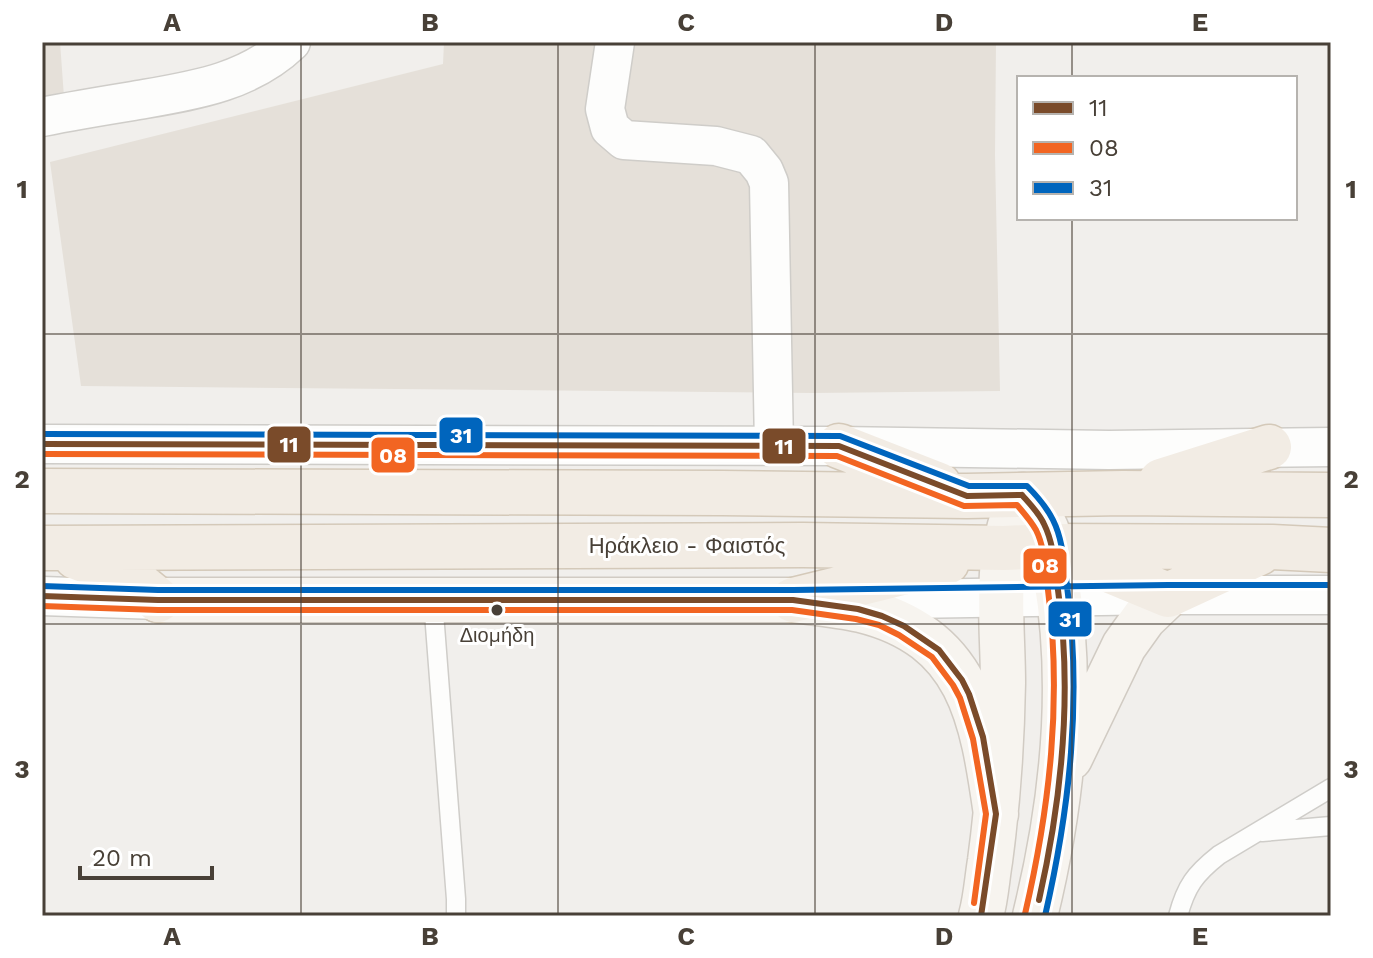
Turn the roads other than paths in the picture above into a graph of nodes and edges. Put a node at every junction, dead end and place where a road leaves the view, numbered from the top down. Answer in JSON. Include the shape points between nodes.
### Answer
{"nodes":[{"id":1,"x":291,"y":42,"type":"edge"},
{"id":2,"x":615,"y":42,"type":"edge"},
{"id":3,"x":42,"y":117,"type":"edge"},
{"id":4,"x":42,"y":444,"type":"edge"},
{"id":5,"x":774,"y":446,"type":"junction"},
{"id":6,"x":839,"y":446,"type":"junction"},
{"id":7,"x":1269,"y":447,"type":"junction"},
{"id":8,"x":1331,"y":447,"type":"edge"},
{"id":9,"x":42,"y":491,"type":"edge"},
{"id":10,"x":1123,"y":493,"type":"junction"},
{"id":11,"x":1022,"y":495,"type":"junction"},
{"id":12,"x":1331,"y":495,"type":"edge"},
{"id":13,"x":967,"y":496,"type":"junction"},
{"id":14,"x":1050,"y":546,"type":"junction"},
{"id":15,"x":1272,"y":547,"type":"junction"},
{"id":16,"x":44,"y":548,"type":"edge"},
{"id":17,"x":1004,"y":548,"type":"junction"},
{"id":18,"x":1331,"y":550,"type":"edge"},
{"id":19,"x":1168,"y":595,"type":"junction"},
{"id":20,"x":1331,"y":595,"type":"edge"},
{"id":21,"x":42,"y":596,"type":"edge"},
{"id":22,"x":1002,"y":597,"type":"junction"},
{"id":23,"x":1059,"y":597,"type":"junction"},
{"id":24,"x":158,"y":600,"type":"junction"},
{"id":25,"x":433,"y":600,"type":"junction"},
{"id":26,"x":793,"y":600,"type":"junction"},
{"id":27,"x":1060,"y":778,"type":"junction"},
{"id":28,"x":1331,"y":788,"type":"edge"},
{"id":29,"x":996,"y":814,"type":"junction"},
{"id":30,"x":1331,"y":826,"type":"edge"},
{"id":31,"x":1257,"y":832,"type":"junction"},
{"id":32,"x":456,"y":916,"type":"edge"},
{"id":33,"x":981,"y":916,"type":"edge"},
{"id":34,"x":1035,"y":916,"type":"edge"},
{"id":35,"x":1178,"y":916,"type":"edge"}],
"edges":[{"from":1,"to":3,"type":"street","via":[[226,82]]},
{"from":2,"to":5,"type":"street","via":[[605,109],[610,128],[624,140],[716,146],[751,155],[769,183]]},
{"from":4,"to":5,"type":"street"},
{"from":5,"to":6,"type":"street"},
{"from":6,"to":7,"type":"street"},
{"from":6,"to":13,"type":"main road"},
{"from":7,"to":8,"type":"street"},
{"from":7,"to":10,"type":"main road"},
{"from":9,"to":13,"type":"main road"},
{"from":10,"to":11,"type":"main road"},
{"from":10,"to":12,"type":"main road"},
{"from":11,"to":13,"type":"main road"},
{"from":11,"to":14,"type":"main road","via":[[1041,519]]},
{"from":11,"to":17,"type":"main road"},
{"from":14,"to":15,"type":"main road","name":"Ηράκλειο - Φαιστός"},
{"from":14,"to":17,"type":"main road","name":"Ηράκλειο - Φαιστός"},
{"from":14,"to":19,"type":"main road"},
{"from":14,"to":23,"type":"main road"},
{"from":15,"to":18,"type":"main road","name":"Ηράκλειο - Φαιστός"},
{"from":15,"to":19,"type":"main road"},
{"from":16,"to":17,"type":"main road","name":"Ηράκλειο - Φαιστός"},
{"from":16,"to":24,"type":"main road","via":[[131,578]]},
{"from":17,"to":22,"type":"main road"},
{"from":17,"to":26,"type":"main road"},
{"from":19,"to":20,"type":"street"},
{"from":19,"to":23,"type":"street"},
{"from":19,"to":27,"type":"main road","via":[[1124,646]]},
{"from":21,"to":24,"type":"street"},
{"from":22,"to":23,"type":"street"},
{"from":22,"to":26,"type":"street"},
{"from":22,"to":29,"type":"main road"},
{"from":23,"to":27,"type":"main road","via":[[1065,676]]},
{"from":24,"to":25,"type":"main road"},
{"from":25,"to":26,"type":"main road"},
{"from":25,"to":32,"type":"lane"},
{"from":26,"to":29,"type":"main road","via":[[882,616],[939,650],[969,694],[983,737]]},
{"from":27,"to":34,"type":"main road"},
{"from":28,"to":31,"type":"lane"},
{"from":29,"to":33,"type":"main road"},
{"from":30,"to":31,"type":"lane"},
{"from":31,"to":35,"type":"lane","via":[[1202,868],[1187,888]]}]}
